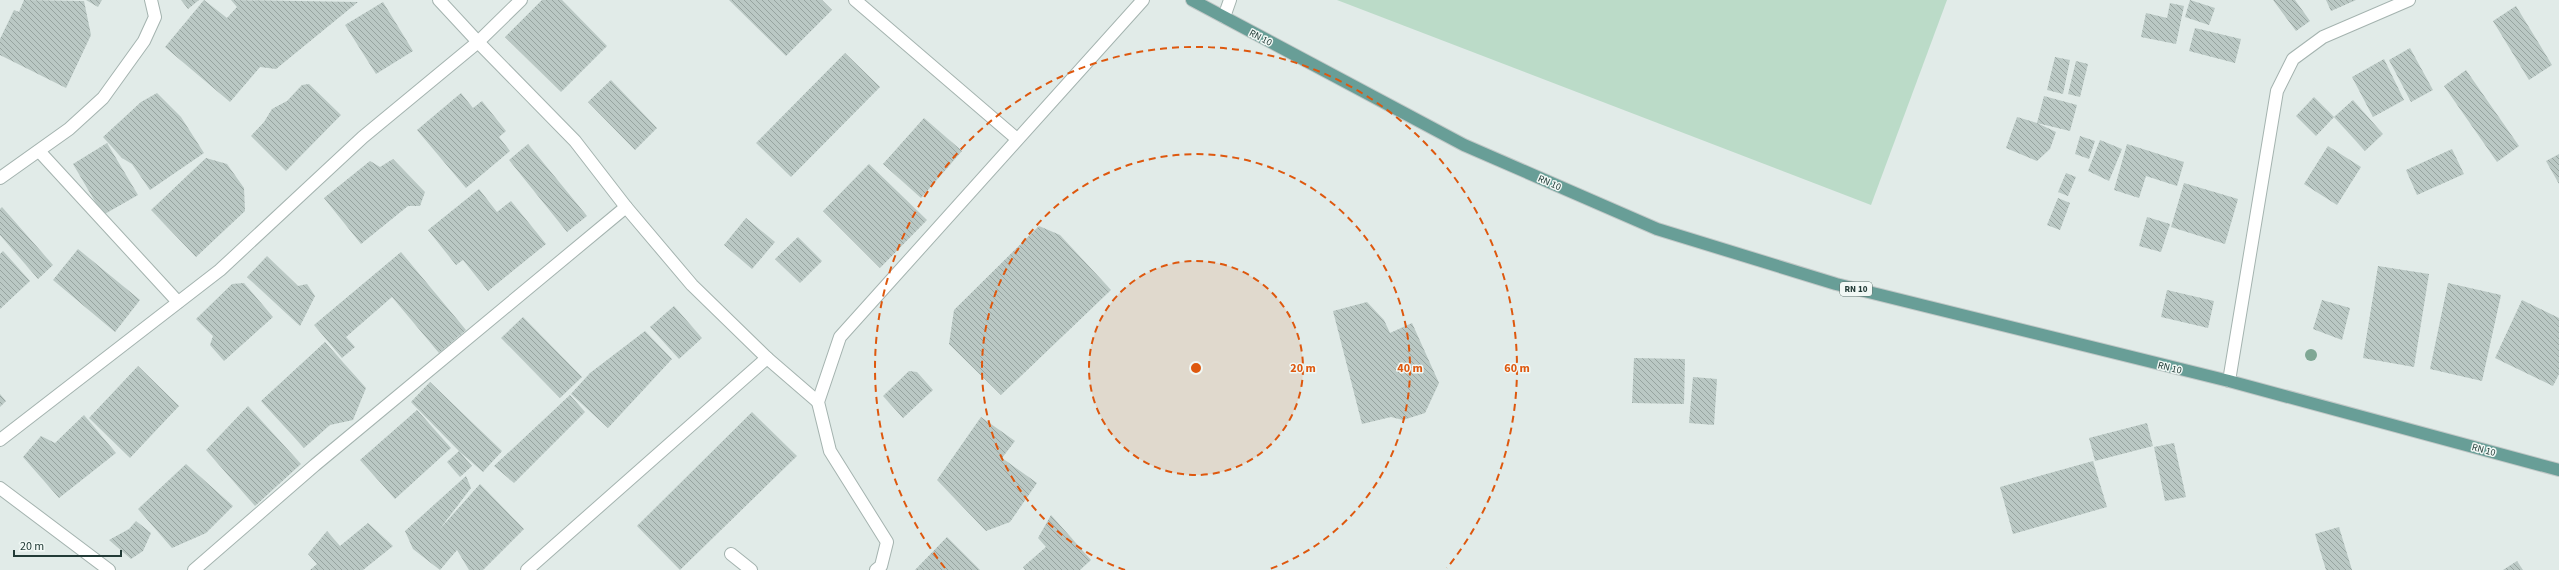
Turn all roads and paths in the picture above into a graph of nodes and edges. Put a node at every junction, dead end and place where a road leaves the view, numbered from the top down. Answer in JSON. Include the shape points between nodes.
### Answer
{"nodes":[{"id":1,"x":151,"y":0,"type":"edge"},
{"id":2,"x":439,"y":0,"type":"edge"},
{"id":3,"x":521,"y":0,"type":"edge"},
{"id":4,"x":855,"y":0,"type":"edge"},
{"id":5,"x":1143,"y":0,"type":"edge"},
{"id":6,"x":1192,"y":0,"type":"edge"},
{"id":7,"x":1230,"y":0,"type":"edge"},
{"id":8,"x":2409,"y":0,"type":"edge"},
{"id":9,"x":1224,"y":17,"type":"junction"},
{"id":10,"x":478,"y":42,"type":"junction"},
{"id":11,"x":1017,"y":139,"type":"junction"},
{"id":12,"x":39,"y":151,"type":"junction"},
{"id":13,"x":0,"y":178,"type":"edge"},
{"id":14,"x":626,"y":207,"type":"junction"},
{"id":15,"x":178,"y":302,"type":"junction"},
{"id":16,"x":767,"y":358,"type":"junction"},
{"id":17,"x":2229,"y":381,"type":"junction"},
{"id":18,"x":818,"y":402,"type":"junction"},
{"id":19,"x":0,"y":440,"type":"edge"},
{"id":20,"x":2559,"y":470,"type":"edge"},
{"id":21,"x":0,"y":488,"type":"edge"},
{"id":22,"x":731,"y":554,"type":"dead end"},
{"id":23,"x":109,"y":570,"type":"edge"},
{"id":24,"x":194,"y":570,"type":"edge"},
{"id":25,"x":527,"y":570,"type":"edge"},
{"id":26,"x":751,"y":570,"type":"edge"},
{"id":27,"x":876,"y":570,"type":"edge"}],
"edges":[{"from":1,"to":12,"type":"street","via":[[155,17],[144,41],[103,98],[69,129]]},
{"from":2,"to":10,"type":"street"},
{"from":3,"to":10,"type":"street"},
{"from":4,"to":11,"type":"street"},
{"from":5,"to":11,"type":"street"},
{"from":6,"to":9,"type":"main road","name":"RN 10","number":"RN 10"},
{"from":7,"to":9,"type":"street"},
{"from":8,"to":17,"type":"street","via":[[2323,37],[2293,59],[2277,91]]},
{"from":9,"to":17,"type":"main road","name":"RN 10","number":"RN 10","via":[[1464,145],[1657,229],[1836,284]]},
{"from":10,"to":14,"type":"street","via":[[575,141]]},
{"from":10,"to":15,"type":"street","via":[[362,137],[220,270]]},
{"from":11,"to":18,"type":"street","via":[[840,336]]},
{"from":12,"to":13,"type":"street"},
{"from":12,"to":15,"type":"street"},
{"from":14,"to":16,"type":"street","via":[[692,285]]},
{"from":14,"to":24,"type":"street","via":[[314,465]]},
{"from":15,"to":19,"type":"street"},
{"from":16,"to":18,"type":"street"},
{"from":16,"to":25,"type":"street"},
{"from":17,"to":20,"type":"main road","name":"RN 10","number":"RN 10"},
{"from":18,"to":27,"type":"street","via":[[830,451],[887,542],[881,566]]},
{"from":21,"to":23,"type":"street"},
{"from":22,"to":26,"type":"street"}]}
